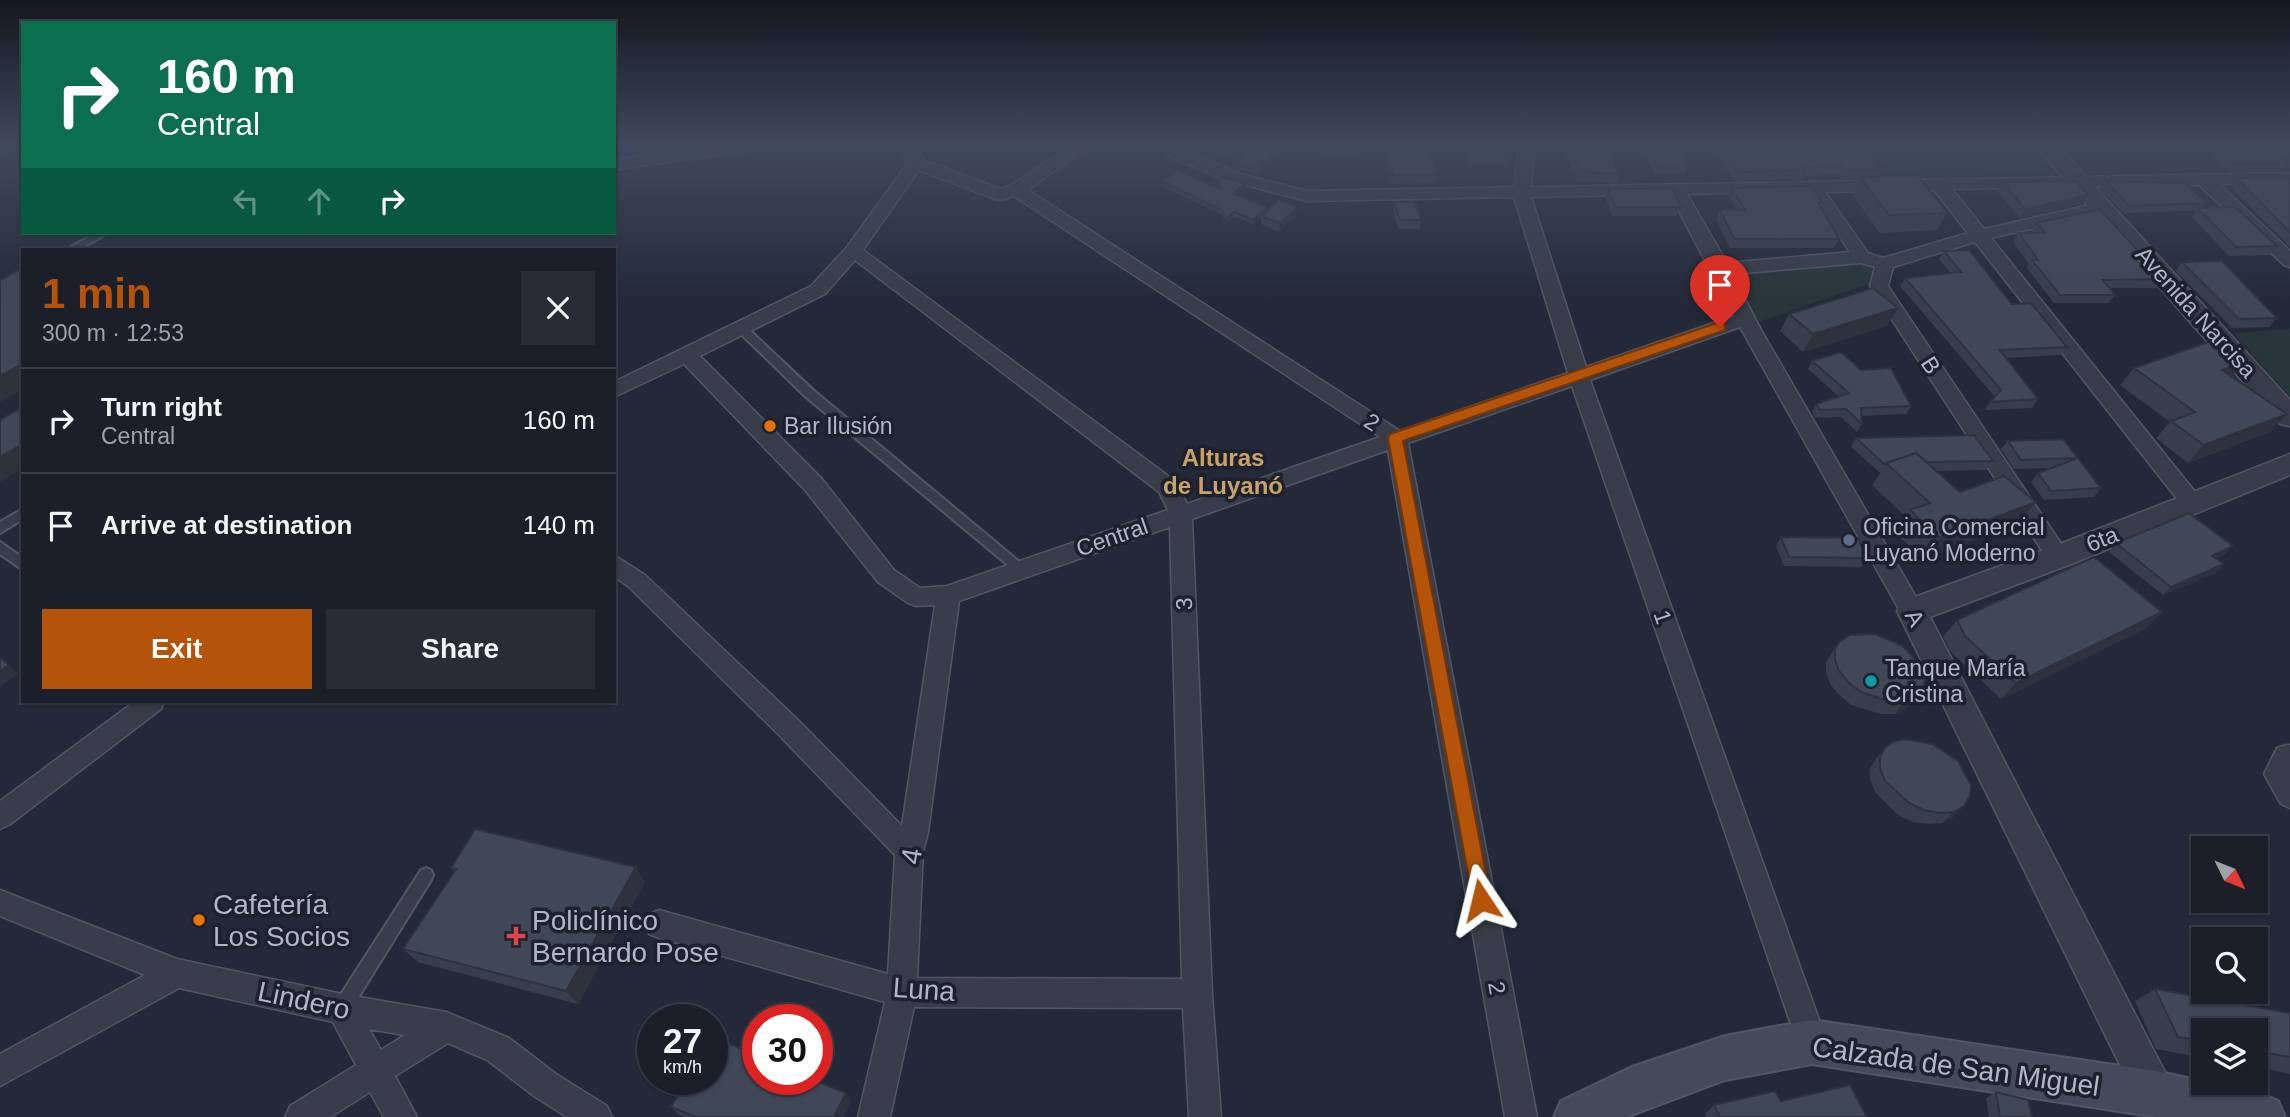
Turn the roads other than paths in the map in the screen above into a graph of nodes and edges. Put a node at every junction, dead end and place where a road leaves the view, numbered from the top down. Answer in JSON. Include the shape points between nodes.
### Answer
{"nodes":[{"id":1,"x":892,"y":197,"type":"edge"},
{"id":2,"x":1016,"y":197,"type":"edge"},
{"id":3,"x":1523,"y":197,"type":"edge"},
{"id":4,"x":1680,"y":197,"type":"edge"},
{"id":5,"x":1820,"y":197,"type":"edge"},
{"id":6,"x":1949,"y":197,"type":"edge"},
{"id":7,"x":2093,"y":197,"type":"edge"},
{"id":8,"x":2222,"y":197,"type":"edge"},
{"id":9,"x":2103,"y":207,"type":"junction"},
{"id":10,"x":100,"y":235,"type":"edge"},
{"id":11,"x":1980,"y":235,"type":"junction"},
{"id":12,"x":74,"y":248,"type":"edge"},
{"id":13,"x":853,"y":251,"type":"junction"},
{"id":14,"x":1862,"y":257,"type":"junction"},
{"id":15,"x":2290,"y":261,"type":"edge"},
{"id":16,"x":1885,"y":264,"type":"junction"},
{"id":17,"x":1721,"y":269,"type":"junction"},
{"id":18,"x":1744,"y":319,"type":"junction"},
{"id":19,"x":740,"y":327,"type":"junction"},
{"id":20,"x":686,"y":354,"type":"junction"},
{"id":21,"x":1578,"y":376,"type":"junction"},
{"id":22,"x":616,"y":389,"type":"edge"},
{"id":23,"x":2290,"y":416,"type":"edge"},
{"id":24,"x":1396,"y":438,"type":"junction"},
{"id":25,"x":2290,"y":464,"type":"edge"},
{"id":26,"x":2193,"y":503,"type":"junction"},
{"id":27,"x":1181,"y":513,"type":"junction"},
{"id":28,"x":21,"y":514,"type":"edge"},
{"id":29,"x":0,"y":527,"type":"edge"},
{"id":30,"x":0,"y":547,"type":"edge"},
{"id":31,"x":2058,"y":557,"type":"junction"},
{"id":32,"x":21,"y":563,"type":"edge"},
{"id":33,"x":616,"y":565,"type":"edge"},
{"id":34,"x":1019,"y":568,"type":"junction"},
{"id":35,"x":948,"y":594,"type":"junction"},
{"id":36,"x":1912,"y":611,"type":"junction"},
{"id":37,"x":151,"y":703,"type":"edge"},
{"id":38,"x":2288,"y":756,"type":"edge"},
{"id":39,"x":2290,"y":796,"type":"edge"},
{"id":40,"x":0,"y":817,"type":"edge"},
{"id":41,"x":909,"y":851,"type":"junction"},
{"id":42,"x":426,"y":875,"type":"dead end"},
{"id":43,"x":0,"y":903,"type":"edge"},
{"id":44,"x":659,"y":924,"type":"dead end"},
{"id":45,"x":177,"y":972,"type":"junction"},
{"id":46,"x":902,"y":992,"type":"junction"},
{"id":47,"x":1197,"y":994,"type":"junction"},
{"id":48,"x":342,"y":1009,"type":"junction"},
{"id":49,"x":446,"y":1027,"type":"junction"},
{"id":50,"x":1812,"y":1042,"type":"junction"},
{"id":51,"x":0,"y":1071,"type":"edge"},
{"id":52,"x":375,"y":1072,"type":"junction"},
{"id":53,"x":2155,"y":1094,"type":"junction"},
{"id":54,"x":301,"y":1117,"type":"edge"},
{"id":55,"x":401,"y":1117,"type":"edge"},
{"id":56,"x":596,"y":1117,"type":"edge"},
{"id":57,"x":874,"y":1117,"type":"edge"},
{"id":58,"x":1205,"y":1117,"type":"edge"},
{"id":59,"x":1521,"y":1117,"type":"edge"},
{"id":60,"x":1577,"y":1117,"type":"edge"},
{"id":61,"x":2262,"y":1117,"type":"edge"}],
"edges":[{"from":1,"to":13,"type":"street"},
{"from":2,"to":24,"type":"street","name":"2"},
{"from":3,"to":21,"type":"street","name":"1"},
{"from":4,"to":17,"type":"street","name":"A"},
{"from":5,"to":14,"type":"street"},
{"from":6,"to":11,"type":"street"},
{"from":7,"to":9,"type":"street","name":"Avenida Narcisa"},
{"from":8,"to":15,"type":"street"},
{"from":9,"to":11,"type":"street"},
{"from":9,"to":23,"type":"street","name":"Avenida Narcisa"},
{"from":10,"to":12,"type":"lane"},
{"from":11,"to":16,"type":"street"},
{"from":11,"to":26,"type":"street"},
{"from":13,"to":19,"type":"street","via":[[818,290]]},
{"from":13,"to":27,"type":"street","via":[[1167,487]]},
{"from":14,"to":16,"type":"street"},
{"from":14,"to":17,"type":"street"},
{"from":16,"to":31,"type":"street","name":"B","via":[[1879,286]]},
{"from":17,"to":18,"type":"street","name":"A"},
{"from":18,"to":21,"type":"street","name":"Central"},
{"from":18,"to":36,"type":"street","name":"A"},
{"from":19,"to":20,"type":"street"},
{"from":19,"to":34,"type":"lane","via":[[809,393]]},
{"from":20,"to":22,"type":"street"},
{"from":20,"to":35,"type":"street","name":"Central","via":[[813,484],[886,576],[916,597]]},
{"from":21,"to":24,"type":"street","name":"Central"},
{"from":21,"to":50,"type":"street","name":"1"},
{"from":24,"to":27,"type":"street","name":"Central"},
{"from":24,"to":59,"type":"street","name":"2"},
{"from":25,"to":26,"type":"street","name":"6ta"},
{"from":26,"to":31,"type":"street","name":"6ta"},
{"from":27,"to":34,"type":"street","name":"Central"},
{"from":27,"to":47,"type":"street","name":"3"},
{"from":28,"to":29,"type":"lane"},
{"from":30,"to":32,"type":"lane"},
{"from":31,"to":36,"type":"street","name":"6ta"},
{"from":33,"to":41,"type":"street","via":[[788,727]]},
{"from":34,"to":35,"type":"street","name":"Central"},
{"from":35,"to":41,"type":"street","name":"4"},
{"from":36,"to":53,"type":"street","name":"A"},
{"from":37,"to":40,"type":"street"},
{"from":38,"to":39,"type":"street","via":[[2277,774]]},
{"from":41,"to":46,"type":"street","name":"4"},
{"from":42,"to":48,"type":"lane"},
{"from":43,"to":45,"type":"street","name":"Lindero"},
{"from":44,"to":46,"type":"street","name":"Luna"},
{"from":45,"to":48,"type":"street","name":"Lindero"},
{"from":45,"to":51,"type":"street"},
{"from":46,"to":47,"type":"street","name":"Luna"},
{"from":46,"to":57,"type":"street","name":"4"},
{"from":47,"to":58,"type":"street","name":"3"},
{"from":48,"to":49,"type":"street","name":"Lindero"},
{"from":48,"to":52,"type":"street"},
{"from":49,"to":52,"type":"street"},
{"from":49,"to":56,"type":"street","name":"Lindero","via":[[498,1049]]},
{"from":50,"to":53,"type":"main road","name":"Calzada de San Miguel"},
{"from":50,"to":60,"type":"main road","name":"Calzada de San Miguel","via":[[1725,1058],[1632,1090]]},
{"from":52,"to":54,"type":"street"},
{"from":52,"to":55,"type":"street"},
{"from":53,"to":61,"type":"main road","name":"Calzada de San Miguel"}]}
